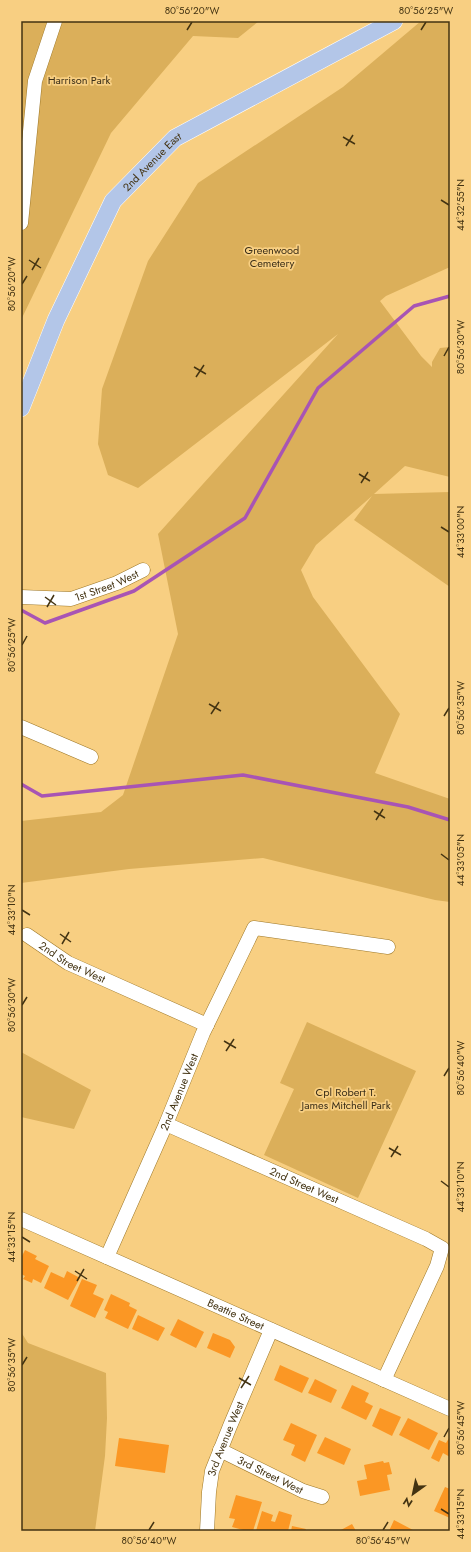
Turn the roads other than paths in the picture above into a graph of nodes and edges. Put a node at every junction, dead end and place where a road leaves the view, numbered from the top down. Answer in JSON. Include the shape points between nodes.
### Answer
{"nodes":[{"id":1,"x":55,"y":21,"type":"edge"},
{"id":2,"x":394,"y":21,"type":"edge"},
{"id":3,"x":21,"y":224,"type":"edge"},
{"id":4,"x":21,"y":408,"type":"edge"},
{"id":5,"x":143,"y":570,"type":"dead end"},
{"id":6,"x":21,"y":597,"type":"edge"},
{"id":7,"x":21,"y":727,"type":"edge"},
{"id":8,"x":91,"y":757,"type":"dead end"},
{"id":9,"x":27,"y":935,"type":"dead end"},
{"id":10,"x":388,"y":947,"type":"dead end"},
{"id":11,"x":207,"y":1025,"type":"junction"},
{"id":12,"x":166,"y":1124,"type":"junction"},
{"id":13,"x":21,"y":1219,"type":"edge"},
{"id":14,"x":107,"y":1257,"type":"junction"},
{"id":15,"x":272,"y":1330,"type":"junction"},
{"id":16,"x":384,"y":1380,"type":"junction"},
{"id":17,"x":450,"y":1409,"type":"edge"},
{"id":18,"x":220,"y":1450,"type":"junction"},
{"id":19,"x":322,"y":1497,"type":"dead end"},
{"id":20,"x":208,"y":1531,"type":"edge"}],
"edges":[{"from":1,"to":3,"type":"street","via":[[35,81]]},
{"from":2,"to":4,"type":"main road","name":"2nd Avenue East","via":[[175,138],[113,201],[56,320]]},
{"from":5,"to":6,"type":"street","name":"1st Street West","via":[[117,583],[71,599]]},
{"from":7,"to":8,"type":"street"},
{"from":9,"to":11,"type":"street","name":"2nd Street West","via":[[68,963]]},
{"from":10,"to":11,"type":"street","name":"2nd Avenue West","via":[[254,928]]},
{"from":11,"to":12,"type":"street","name":"2nd Avenue West"},
{"from":12,"to":14,"type":"street","name":"2nd Avenue West"},
{"from":12,"to":16,"type":"street","name":"2nd Street West","via":[[442,1248]]},
{"from":13,"to":14,"type":"street","name":"Beattie Street"},
{"from":14,"to":15,"type":"street","name":"Beattie Street"},
{"from":15,"to":16,"type":"street","name":"Beattie Street"},
{"from":15,"to":18,"type":"street","name":"3rd Avenue West"},
{"from":16,"to":17,"type":"street","name":"Beattie Street"},
{"from":18,"to":19,"type":"street","name":"3rd Street West","via":[[303,1491]]},
{"from":18,"to":20,"type":"street","name":"3rd Avenue West","via":[[210,1482]]}]}
